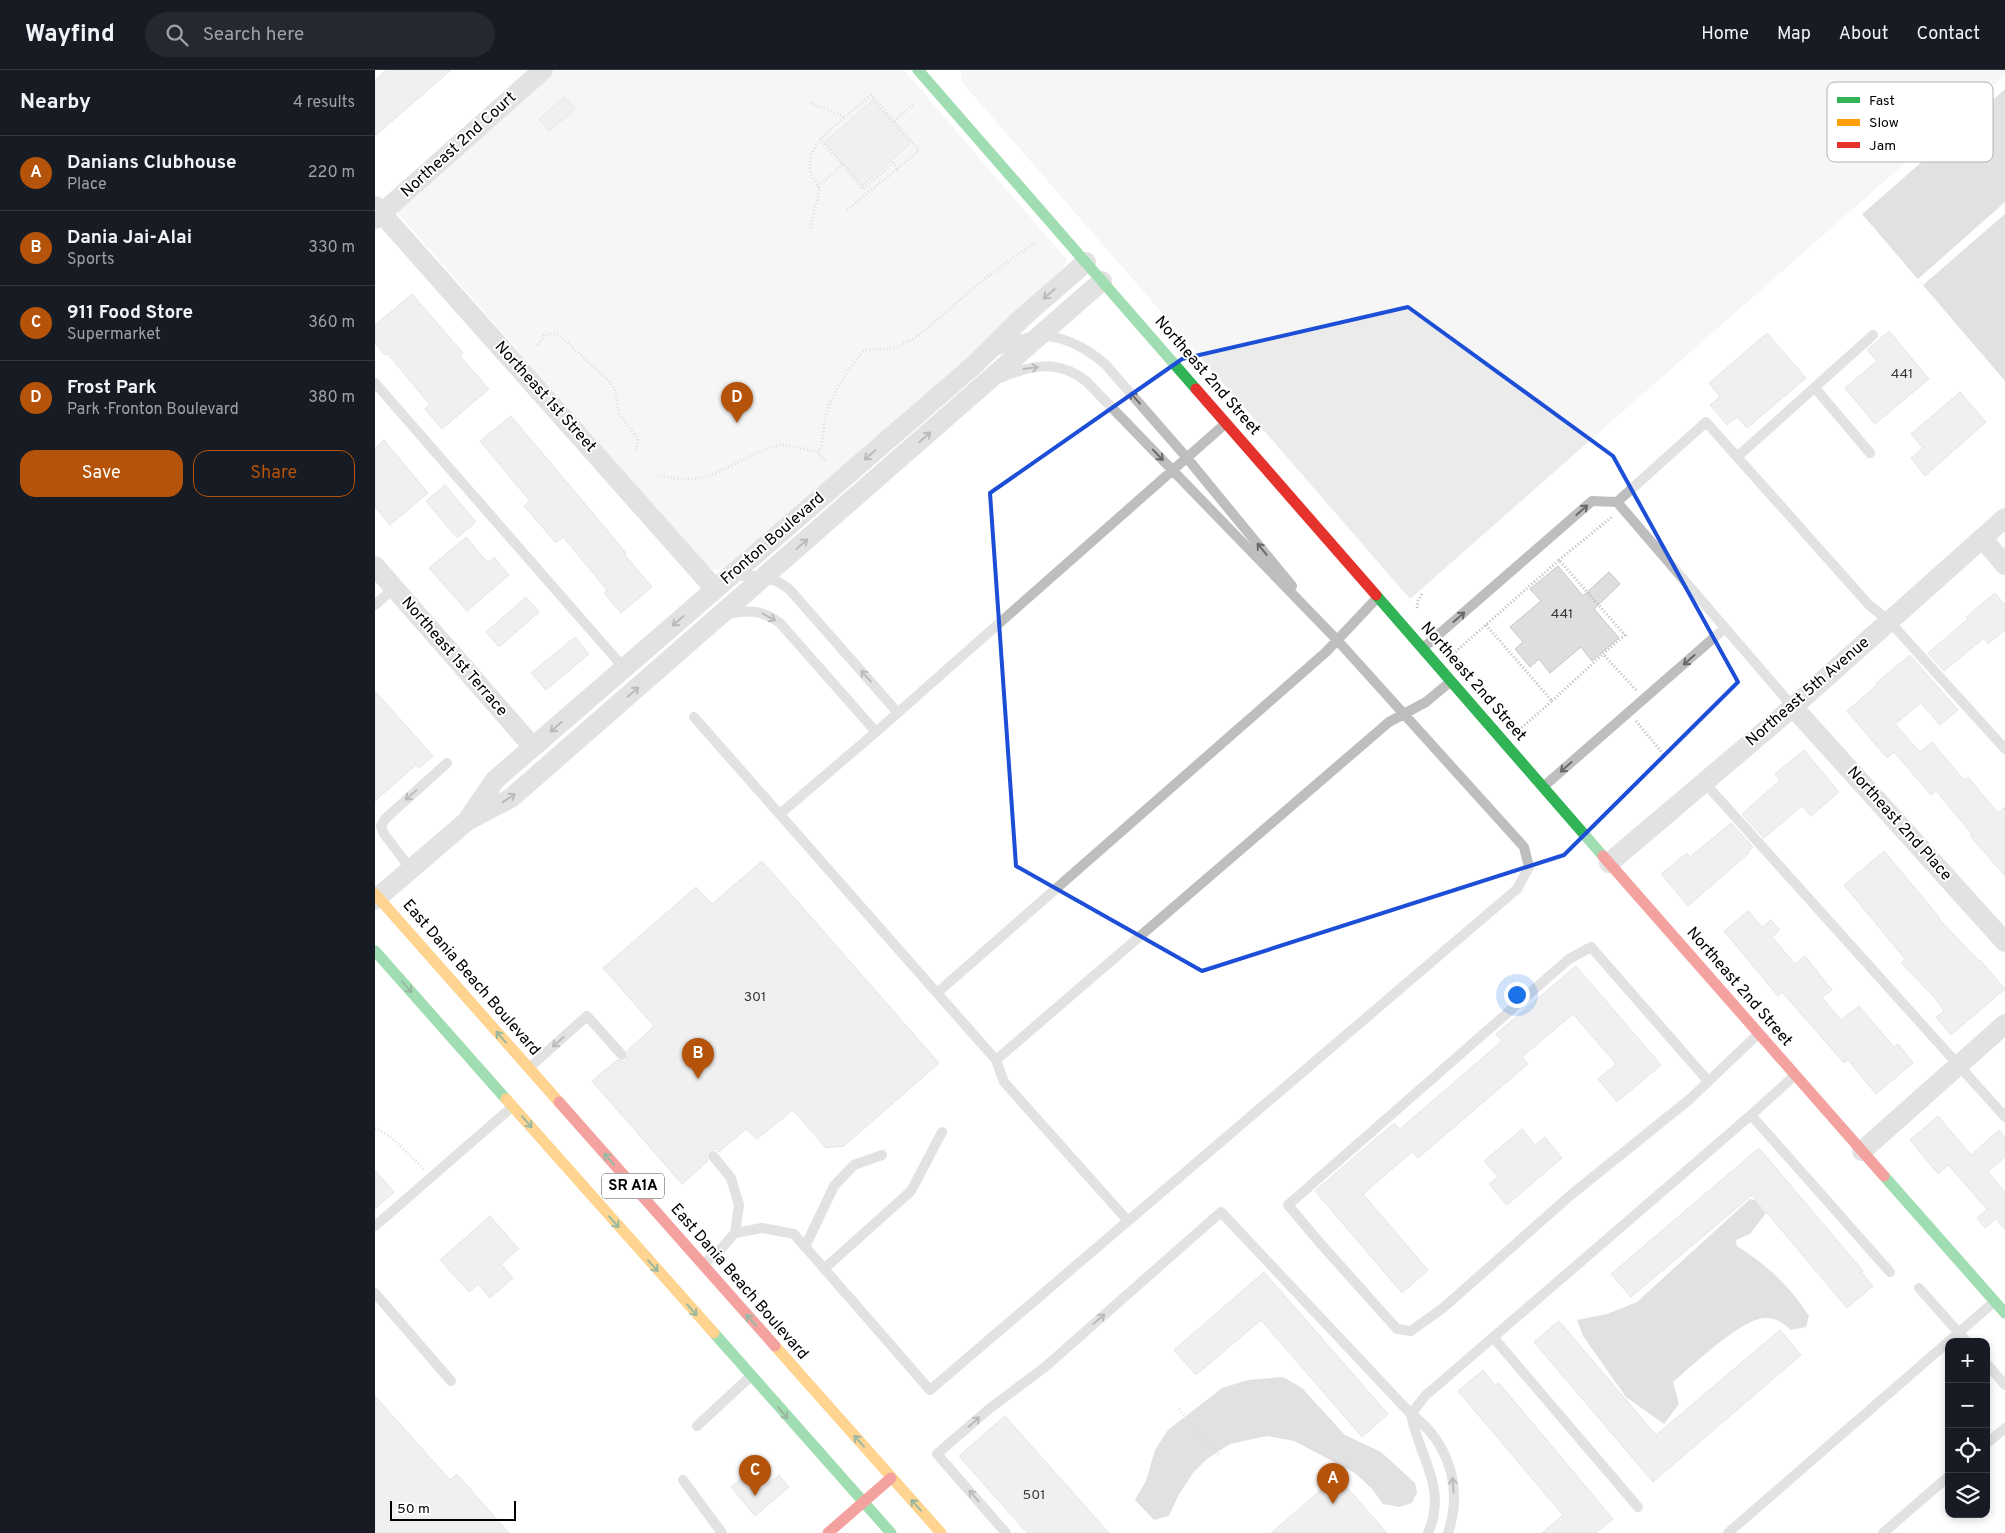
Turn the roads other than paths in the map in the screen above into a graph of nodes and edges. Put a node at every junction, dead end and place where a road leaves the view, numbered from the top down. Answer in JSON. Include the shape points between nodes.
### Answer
{"nodes":[{"id":1,"x":543,"y":70,"type":"edge"},
{"id":2,"x":924,"y":72,"type":"edge"},
{"id":3,"x":377,"y":213,"type":"edge"},
{"id":4,"x":1086,"y":262,"type":"junction"},
{"id":5,"x":1103,"y":281,"type":"junction"},
{"id":6,"x":1041,"y":335,"type":"junction"},
{"id":7,"x":1873,"y":336,"type":"dead end"},
{"id":8,"x":973,"y":366,"type":"junction"},
{"id":9,"x":375,"y":382,"type":"edge"},
{"id":10,"x":985,"y":384,"type":"junction"},
{"id":11,"x":1815,"y":388,"type":"junction"},
{"id":12,"x":1226,"y":423,"type":"junction"},
{"id":13,"x":1870,"y":453,"type":"dead end"},
{"id":14,"x":1737,"y":457,"type":"junction"},
{"id":15,"x":1187,"y":458,"type":"junction"},
{"id":16,"x":1172,"y":471,"type":"junction"},
{"id":17,"x":1617,"y":502,"type":"junction"},
{"id":18,"x":2005,"y":518,"type":"edge"},
{"id":19,"x":1981,"y":538,"type":"junction"},
{"id":20,"x":2005,"y":565,"type":"edge"},
{"id":21,"x":375,"y":566,"type":"edge"},
{"id":22,"x":766,"y":576,"type":"junction"},
{"id":23,"x":722,"y":583,"type":"junction"},
{"id":24,"x":394,"y":588,"type":"junction"},
{"id":25,"x":1377,"y":597,"type":"junction"},
{"id":26,"x":375,"y":605,"type":"edge"},
{"id":27,"x":722,"y":614,"type":"junction"},
{"id":28,"x":1889,"y":621,"type":"junction"},
{"id":29,"x":1725,"y":628,"type":"junction"},
{"id":30,"x":1337,"y":641,"type":"junction"},
{"id":31,"x":1422,"y":648,"type":"junction"},
{"id":32,"x":624,"y":668,"type":"junction"},
{"id":33,"x":1451,"y":682,"type":"junction"},
{"id":34,"x":1793,"y":707,"type":"junction"},
{"id":35,"x":898,"y":713,"type":"junction"},
{"id":36,"x":1405,"y":714,"type":"junction"},
{"id":37,"x":694,"y":717,"type":"dead end"},
{"id":38,"x":876,"y":732,"type":"junction"},
{"id":39,"x":533,"y":747,"type":"junction"},
{"id":40,"x":2005,"y":748,"type":"edge"},
{"id":41,"x":447,"y":763,"type":"dead end"},
{"id":42,"x":1704,"y":782,"type":"junction"},
{"id":43,"x":1543,"y":788,"type":"junction"},
{"id":44,"x":780,"y":814,"type":"junction"},
{"id":45,"x":467,"y":821,"type":"junction"},
{"id":46,"x":1609,"y":864,"type":"junction"},
{"id":47,"x":411,"y":869,"type":"junction"},
{"id":48,"x":376,"y":897,"type":"edge"},
{"id":49,"x":2005,"y":942,"type":"edge"},
{"id":50,"x":375,"y":951,"type":"edge"},
{"id":51,"x":937,"y":993,"type":"junction"},
{"id":52,"x":2005,"y":1024,"type":"edge"},
{"id":53,"x":1759,"y":1034,"type":"junction"},
{"id":54,"x":622,"y":1055,"type":"dead end"},
{"id":55,"x":996,"y":1060,"type":"junction"},
{"id":56,"x":1959,"y":1065,"type":"junction"},
{"id":57,"x":529,"y":1068,"type":"junction"},
{"id":58,"x":1795,"y":1075,"type":"junction"},
{"id":59,"x":1709,"y":1081,"type":"junction"},
{"id":60,"x":513,"y":1106,"type":"junction"},
{"id":61,"x":1751,"y":1115,"type":"junction"},
{"id":62,"x":2005,"y":1117,"type":"edge"},
{"id":63,"x":942,"y":1132,"type":"dead end"},
{"id":64,"x":1862,"y":1151,"type":"junction"},
{"id":65,"x":882,"y":1155,"type":"dead end"},
{"id":66,"x":713,"y":1156,"type":"dead end"},
{"id":67,"x":1128,"y":1221,"type":"junction"},
{"id":68,"x":375,"y":1226,"type":"edge"},
{"id":69,"x":735,"y":1233,"type":"junction"},
{"id":70,"x":630,"y":1240,"type":"junction"},
{"id":71,"x":805,"y":1247,"type":"junction"},
{"id":72,"x":661,"y":1256,"type":"dead end"},
{"id":73,"x":684,"y":1263,"type":"dead end"},
{"id":74,"x":702,"y":1264,"type":"junction"},
{"id":75,"x":824,"y":1269,"type":"junction"},
{"id":76,"x":1891,"y":1272,"type":"dead end"},
{"id":77,"x":1919,"y":1288,"type":"dead end"},
{"id":78,"x":375,"y":1293,"type":"edge"},
{"id":79,"x":1995,"y":1301,"type":"junction"},
{"id":80,"x":2005,"y":1312,"type":"edge"},
{"id":81,"x":1959,"y":1332,"type":"junction"},
{"id":82,"x":1493,"y":1337,"type":"junction"},
{"id":83,"x":1964,"y":1338,"type":"edge"},
{"id":84,"x":1990,"y":1368,"type":"edge"},
{"id":85,"x":751,"y":1376,"type":"junction"},
{"id":86,"x":451,"y":1381,"type":"dead end"},
{"id":87,"x":2005,"y":1385,"type":"edge"},
{"id":88,"x":1411,"y":1414,"type":"junction"},
{"id":89,"x":697,"y":1426,"type":"dead end"},
{"id":90,"x":2005,"y":1428,"type":"edge"},
{"id":91,"x":1990,"y":1441,"type":"edge"},
{"id":92,"x":891,"y":1478,"type":"junction"},
{"id":93,"x":1945,"y":1479,"type":"edge"},
{"id":94,"x":683,"y":1480,"type":"dead end"},
{"id":95,"x":863,"y":1503,"type":"junction"},
{"id":96,"x":1638,"y":1507,"type":"dead end"},
{"id":97,"x":722,"y":1533,"type":"edge"},
{"id":98,"x":827,"y":1533,"type":"edge"},
{"id":99,"x":891,"y":1533,"type":"edge"},
{"id":100,"x":941,"y":1533,"type":"edge"},
{"id":101,"x":1006,"y":1533,"type":"edge"},
{"id":102,"x":1428,"y":1533,"type":"edge"},
{"id":103,"x":1448,"y":1533,"type":"edge"},
{"id":104,"x":1728,"y":1533,"type":"edge"},
{"id":105,"x":1883,"y":1533,"type":"edge"}],
"edges":[{"from":1,"to":3,"type":"street","name":"Northeast 2nd Court"},
{"from":2,"to":4,"type":"street","name":"Northeast 2nd Street"},
{"from":3,"to":23,"type":"street","name":"Northeast 1st Street"},
{"from":4,"to":5,"type":"street","name":"Northeast 2nd Street"},
{"from":4,"to":8,"type":"street","name":"Fronton Boulevard","one_way":true},
{"from":5,"to":6,"type":"street","name":"Fronton Boulevard"},
{"from":5,"to":12,"type":"street","name":"Northeast 2nd Street"},
{"from":6,"to":8,"type":"lane","via":[[1004,346]]},
{"from":6,"to":10,"type":"street","name":"Fronton Boulevard"},
{"from":15,"to":6,"type":"lane","one_way":true,"via":[[1090,351],[1062,338]]},
{"from":7,"to":11,"type":"lane"},
{"from":8,"to":23,"type":"street","name":"Fronton Boulevard","one_way":true},
{"from":9,"to":32,"type":"lane"},
{"from":10,"to":16,"type":"lane","one_way":true,"via":[[1025,368],[1045,366],[1075,373]]},
{"from":22,"to":10,"type":"street","name":"Fronton Boulevard","one_way":true},
{"from":11,"to":13,"type":"lane"},
{"from":11,"to":14,"type":"lane"},
{"from":12,"to":15,"type":"lane"},
{"from":12,"to":25,"type":"street","name":"Northeast 2nd Street"},
{"from":14,"to":17,"type":"lane","via":[[1706,422]]},
{"from":14,"to":28,"type":"lane","via":[[1869,605]]},
{"from":15,"to":16,"type":"lane"},
{"from":30,"to":15,"type":"lane","one_way":true},
{"from":16,"to":30,"type":"lane"},
{"from":16,"to":35,"type":"lane"},
{"from":17,"to":29,"type":"lane"},
{"from":31,"to":17,"type":"lane","one_way":true,"via":[[1592,501]]},
{"from":18,"to":19,"type":"street","name":"Northeast 5th Avenue"},
{"from":19,"to":20,"type":"street"},
{"from":19,"to":28,"type":"street","name":"Northeast 5th Avenue"},
{"from":21,"to":24,"type":"street","name":"Northeast 1st Terrace"},
{"from":22,"to":23,"type":"lane"},
{"from":22,"to":27,"type":"street","name":"Fronton Boulevard"},
{"from":35,"to":22,"type":"lane","one_way":true,"via":[[799,599],[782,584]]},
{"from":23,"to":32,"type":"street","name":"Fronton Boulevard","one_way":true},
{"from":24,"to":26,"type":"lane"},
{"from":24,"to":39,"type":"street","name":"Northeast 1st Terrace"},
{"from":25,"to":30,"type":"lane"},
{"from":25,"to":31,"type":"street","name":"Northeast 2nd Street"},
{"from":27,"to":38,"type":"lane","one_way":true,"via":[[759,612],[780,623]]},
{"from":45,"to":27,"type":"street","name":"Fronton Boulevard","one_way":true,"via":[[511,798]]},
{"from":28,"to":34,"type":"street","name":"Northeast 5th Avenue"},
{"from":28,"to":40,"type":"lane"},
{"from":29,"to":34,"type":"lane"},
{"from":29,"to":43,"type":"lane","one_way":true},
{"from":30,"to":36,"type":"lane"},
{"from":30,"to":51,"type":"lane"},
{"from":31,"to":33,"type":"street","name":"Northeast 2nd Street"},
{"from":32,"to":39,"type":"street","name":"Fronton Boulevard","one_way":true},
{"from":33,"to":36,"type":"lane"},
{"from":33,"to":43,"type":"street","name":"Northeast 2nd Street"},
{"from":34,"to":42,"type":"street","name":"Northeast 5th Avenue"},
{"from":34,"to":49,"type":"street","name":"Northeast 2nd Place"},
{"from":35,"to":38,"type":"lane"},
{"from":36,"to":55,"type":"lane","via":[[1389,722]]},
{"from":36,"to":67,"type":"lane","via":[[1524,847],[1529,867],[1517,889]]},
{"from":37,"to":44,"type":"lane"},
{"from":38,"to":44,"type":"lane"},
{"from":39,"to":45,"type":"street","name":"Fronton Boulevard","via":[[495,780]]},
{"from":41,"to":47,"type":"lane","one_way":true,"via":[[381,826]]},
{"from":42,"to":46,"type":"street","name":"Northeast 5th Avenue"},
{"from":42,"to":56,"type":"lane"},
{"from":43,"to":46,"type":"street","name":"Northeast 2nd Street"},
{"from":44,"to":51,"type":"lane"},
{"from":45,"to":47,"type":"street","name":"Fronton Boulevard"},
{"from":46,"to":53,"type":"street","name":"Northeast 2nd Street"},
{"from":47,"to":48,"type":"street","name":"Fronton Boulevard"},
{"from":57,"to":48,"type":"street","name":"East Dania Beach Boulevard","number":"SR A1A","one_way":true},
{"from":50,"to":60,"type":"street","number":"SR A1A","one_way":true},
{"from":51,"to":55,"type":"lane"},
{"from":52,"to":56,"type":"street"},
{"from":53,"to":58,"type":"street","name":"Northeast 2nd Street"},
{"from":53,"to":59,"type":"lane"},
{"from":54,"to":57,"type":"lane","one_way":true,"via":[[587,1016]]},
{"from":55,"to":67,"type":"lane","via":[[1004,1082]]},
{"from":56,"to":62,"type":"lane"},
{"from":56,"to":64,"type":"street"},
{"from":74,"to":57,"type":"street","name":"East Dania Beach Boulevard","number":"SR A1A","one_way":true},
{"from":58,"to":61,"type":"lane"},
{"from":58,"to":64,"type":"street","name":"Northeast 2nd Street"},
{"from":59,"to":59,"type":"lane","via":[[1572,1194],[1443,1308],[1411,1331],[1397,1329],[1288,1205],[1569,959],[1591,947]]},
{"from":60,"to":68,"type":"lane"},
{"from":60,"to":70,"type":"street","number":"SR A1A","one_way":true},
{"from":61,"to":76,"type":"lane"},
{"from":61,"to":82,"type":"lane"},
{"from":63,"to":75,"type":"lane","via":[[911,1191]]},
{"from":64,"to":79,"type":"street","name":"Northeast 2nd Street"},
{"from":65,"to":71,"type":"lane","via":[[854,1165],[834,1186]]},
{"from":66,"to":69,"type":"lane","via":[[731,1178],[739,1205]]},
{"from":67,"to":75,"type":"lane","via":[[931,1390]]},
{"from":69,"to":71,"type":"lane","via":[[762,1228],[794,1234]]},
{"from":69,"to":74,"type":"lane","via":[[719,1252]]},
{"from":70,"to":72,"type":"street"},
{"from":70,"to":85,"type":"street","number":"SR A1A","one_way":true},
{"from":71,"to":75,"type":"lane"},
{"from":73,"to":74,"type":"street"},
{"from":92,"to":74,"type":"street","name":"East Dania Beach Boulevard","number":"SR A1A","one_way":true},
{"from":77,"to":81,"type":"lane"},
{"from":78,"to":86,"type":"lane"},
{"from":79,"to":80,"type":"street","name":"Northeast 2nd Street"},
{"from":79,"to":81,"type":"lane"},
{"from":81,"to":83,"type":"lane"},
{"from":81,"to":104,"type":"lane"},
{"from":82,"to":88,"type":"lane","via":[[1425,1396]]},
{"from":82,"to":96,"type":"lane"},
{"from":84,"to":87,"type":"lane"},
{"from":85,"to":89,"type":"lane"},
{"from":85,"to":95,"type":"street","number":"SR A1A","one_way":true},
{"from":101,"to":88,"type":"lane","one_way":true,"via":[[937,1454],[1045,1367],[1221,1212]]},
{"from":88,"to":102,"type":"lane","via":[[1436,1497]]},
{"from":103,"to":88,"type":"lane","one_way":true,"via":[[1455,1500],[1453,1477],[1435,1436]]},
{"from":90,"to":91,"type":"lane"},
{"from":92,"to":95,"type":"street"},
{"from":100,"to":92,"type":"street","name":"East Dania Beach Boulevard","number":"SR A1A","one_way":true},
{"from":93,"to":105,"type":"lane"},
{"from":94,"to":97,"type":"lane"},
{"from":95,"to":98,"type":"street"},
{"from":95,"to":99,"type":"street","number":"SR A1A"}]}
